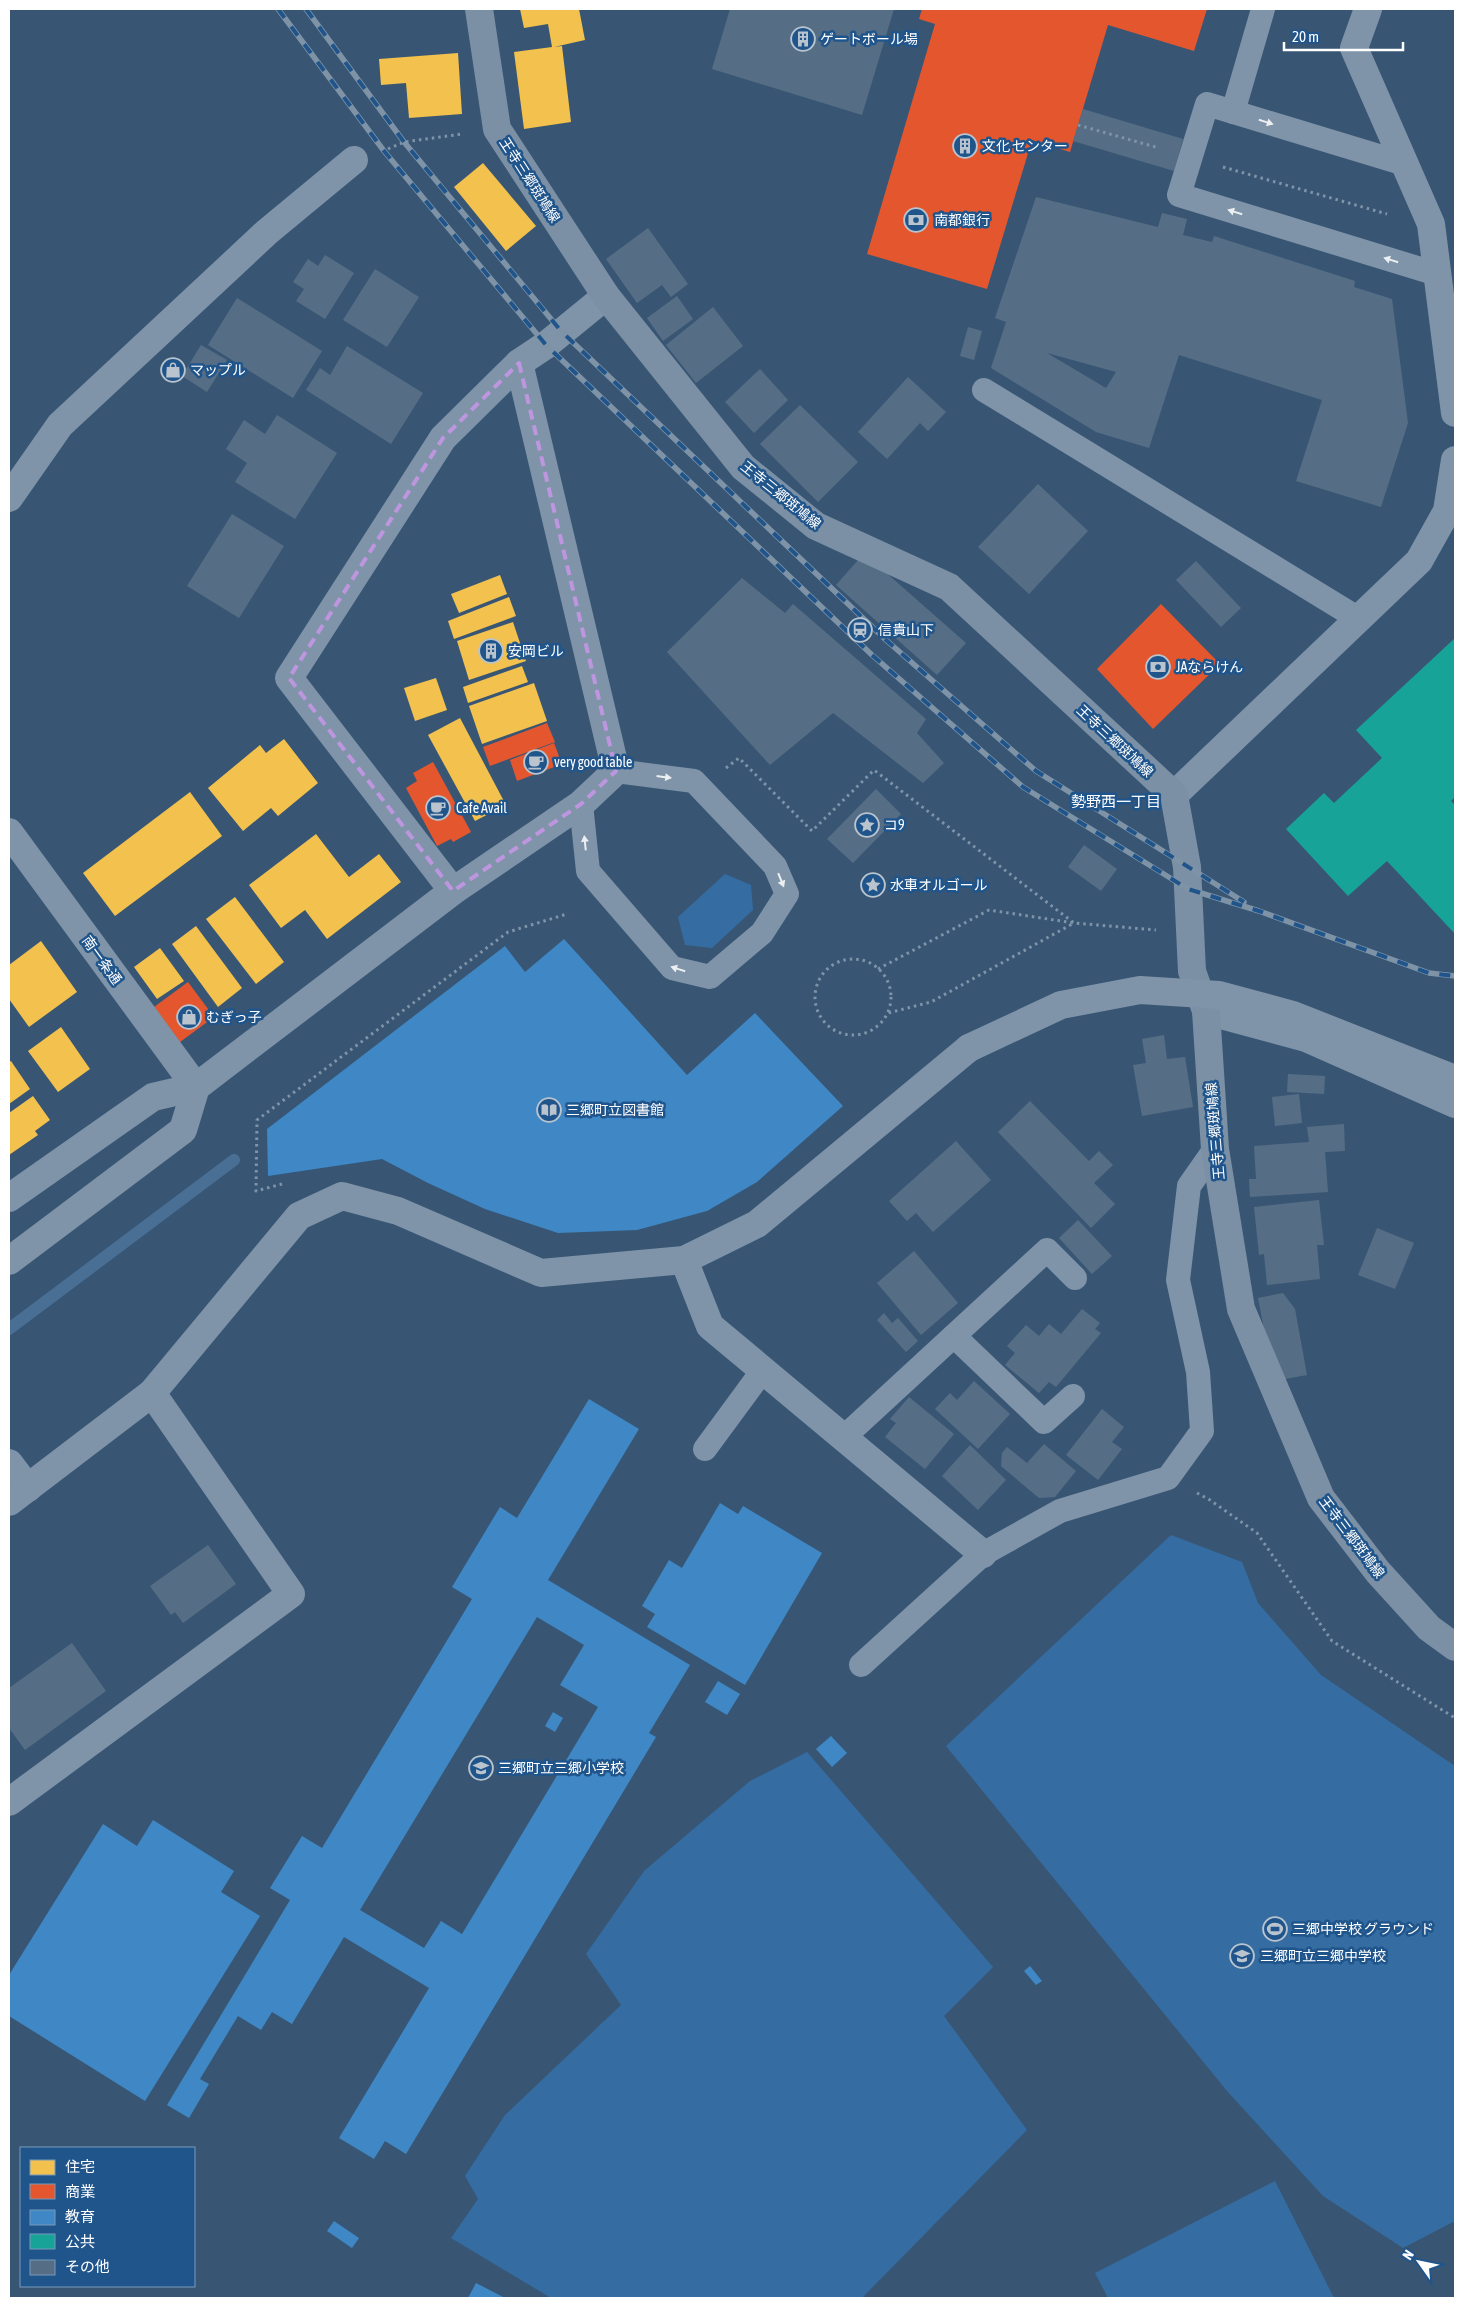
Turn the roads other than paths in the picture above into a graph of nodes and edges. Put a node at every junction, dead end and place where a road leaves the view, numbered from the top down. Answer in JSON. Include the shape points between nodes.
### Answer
{"nodes":[{"id":1,"x":479,"y":9,"type":"edge"},
{"id":2,"x":1263,"y":9,"type":"edge"},
{"id":3,"x":1368,"y":9,"type":"edge"},
{"id":4,"x":1233,"y":112,"type":"junction"},
{"id":5,"x":354,"y":160,"type":"road end"},
{"id":6,"x":1404,"y":164,"type":"junction"},
{"id":7,"x":1437,"y":274,"type":"junction"},
{"id":8,"x":606,"y":296,"type":"junction"},
{"id":9,"x":519,"y":363,"type":"junction"},
{"id":10,"x":984,"y":390,"type":"dead end"},
{"id":11,"x":1455,"y":412,"type":"edge"},
{"id":12,"x":1455,"y":460,"type":"edge"},
{"id":13,"x":9,"y":498,"type":"edge"},
{"id":14,"x":1359,"y":619,"type":"junction"},
{"id":15,"x":616,"y":771,"type":"junction"},
{"id":16,"x":1174,"y":795,"type":"junction"},
{"id":17,"x":581,"y":804,"type":"junction"},
{"id":18,"x":9,"y":832,"type":"edge"},
{"id":19,"x":453,"y":891,"type":"junction"},
{"id":20,"x":1206,"y":1011,"type":"junction"},
{"id":21,"x":1455,"y":1079,"type":"edge"},
{"id":22,"x":196,"y":1087,"type":"junction"},
{"id":23,"x":1455,"y":1104,"type":"edge"},
{"id":24,"x":1215,"y":1150,"type":"junction"},
{"id":25,"x":9,"y":1197,"type":"edge"},
{"id":26,"x":684,"y":1260,"type":"junction"},
{"id":27,"x":9,"y":1261,"type":"edge"},
{"id":28,"x":1075,"y":1278,"type":"dead end"},
{"id":29,"x":954,"y":1336,"type":"junction"},
{"id":30,"x":763,"y":1370,"type":"junction"},
{"id":31,"x":152,"y":1393,"type":"junction"},
{"id":32,"x":1073,"y":1396,"type":"dead end"},
{"id":33,"x":843,"y":1438,"type":"junction"},
{"id":34,"x":704,"y":1449,"type":"dead end"},
{"id":35,"x":9,"y":1463,"type":"edge"},
{"id":36,"x":18,"y":1495,"type":"edge"},
{"id":37,"x":983,"y":1554,"type":"junction"},
{"id":38,"x":1455,"y":1647,"type":"edge"},
{"id":39,"x":861,"y":1665,"type":"dead end"},
{"id":40,"x":9,"y":1802,"type":"edge"}],
"edges":[{"from":1,"to":8,"type":"main road","name":"王寺三郷斑鳩線","via":[[497,129]]},
{"from":2,"to":4,"type":"lane"},
{"from":3,"to":6,"type":"street","via":[[1354,48]]},
{"from":4,"to":6,"type":"lane","one_way":true},
{"from":7,"to":4,"type":"lane","one_way":true,"via":[[1179,195],[1207,104]]},
{"from":5,"to":13,"type":"street","via":[[267,232],[60,425]]},
{"from":6,"to":7,"type":"street","via":[[1432,224]]},
{"from":7,"to":11,"type":"street"},
{"from":8,"to":9,"type":"street"},
{"from":8,"to":16,"type":"main road","name":"王寺三郷斑鳩線","via":[[743,467],[816,526],[949,587]]},
{"from":9,"to":15,"type":"street"},
{"from":9,"to":19,"type":"street","via":[[443,438],[289,678]]},
{"from":10,"to":14,"type":"lane"},
{"from":12,"to":14,"type":"street","via":[[1447,511],[1419,561]]},
{"from":14,"to":16,"type":"street"},
{"from":15,"to":17,"type":"street"},
{"from":15,"to":17,"type":"lane","one_way":true,"via":[[694,781],[775,866],[787,894],[762,933],[710,977],[672,968],[588,871]]},
{"from":16,"to":20,"type":"main road","name":"王寺三郷斑鳩線","via":[[1187,867],[1192,970]]},
{"from":17,"to":19,"type":"street"},
{"from":18,"to":22,"type":"street","name":"南一条通"},
{"from":19,"to":22,"type":"street"},
{"from":20,"to":23,"type":"street","via":[[1306,1038]]},
{"from":20,"to":24,"type":"main road","name":"王寺三郷斑鳩線"},
{"from":21,"to":26,"type":"street","bridge":true,"via":[[1293,1015],[1219,995],[1140,990],[1061,1005],[968,1048],[756,1224]]},
{"from":22,"to":25,"type":"street","via":[[153,1097]]},
{"from":22,"to":27,"type":"street","via":[[183,1130]]},
{"from":24,"to":37,"type":"lane","via":[[1188,1186],[1178,1280],[1198,1372],[1202,1431],[1168,1478],[1060,1511]]},
{"from":24,"to":38,"type":"main road","name":"王寺三郷斑鳩線","via":[[1241,1309],[1321,1498],[1378,1572],[1429,1628]]},
{"from":26,"to":30,"type":"street","via":[[710,1326]]},
{"from":26,"to":31,"type":"street","via":[[541,1274],[398,1211],[342,1196],[299,1216]]},
{"from":28,"to":29,"type":"lane","via":[[1047,1250]]},
{"from":29,"to":32,"type":"lane","via":[[1044,1422]]},
{"from":29,"to":33,"type":"lane"},
{"from":30,"to":33,"type":"street"},
{"from":30,"to":34,"type":"lane"},
{"from":31,"to":36,"type":"street"},
{"from":31,"to":40,"type":"street","via":[[291,1594]]},
{"from":33,"to":37,"type":"street"},
{"from":35,"to":36,"type":"street"},
{"from":37,"to":39,"type":"lane"}]}
